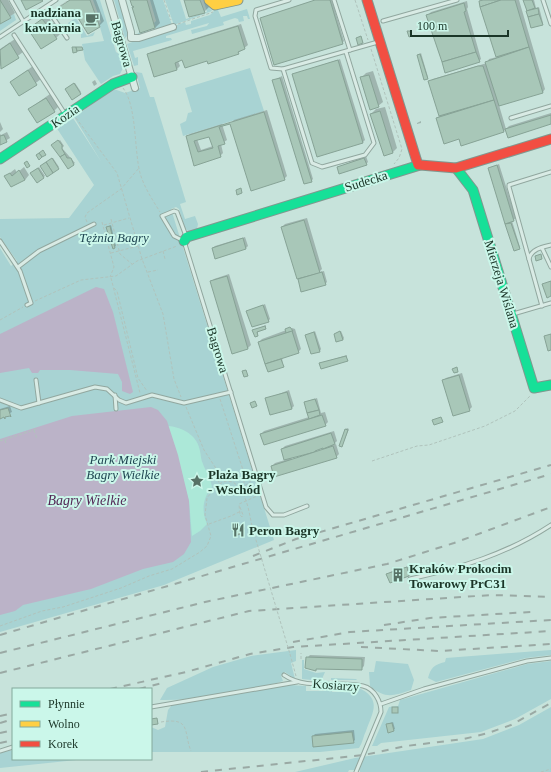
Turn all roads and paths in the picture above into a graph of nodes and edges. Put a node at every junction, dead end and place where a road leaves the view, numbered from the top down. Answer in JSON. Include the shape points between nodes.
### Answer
{"nodes":[{"id":1,"x":11,"y":0,"type":"edge"},
{"id":2,"x":56,"y":0,"type":"edge"},
{"id":3,"x":69,"y":0,"type":"edge"},
{"id":4,"x":109,"y":0,"type":"edge"},
{"id":5,"x":122,"y":0,"type":"edge"},
{"id":6,"x":164,"y":0,"type":"edge"},
{"id":7,"x":209,"y":0,"type":"edge"},
{"id":8,"x":238,"y":0,"type":"edge"},
{"id":9,"x":289,"y":0,"type":"edge"},
{"id":10,"x":334,"y":0,"type":"edge"},
{"id":11,"x":355,"y":0,"type":"edge"},
{"id":12,"x":367,"y":0,"type":"edge"},
{"id":13,"x":457,"y":0,"type":"edge"},
{"id":14,"x":543,"y":0,"type":"edge"},
{"id":15,"x":51,"y":1,"type":"edge"},
{"id":16,"x":46,"y":6,"type":"junction"},
{"id":17,"x":60,"y":6,"type":"dead end"},
{"id":18,"x":212,"y":12,"type":"dead end"},
{"id":19,"x":23,"y":21,"type":"junction"},
{"id":20,"x":383,"y":21,"type":"dead end"},
{"id":21,"x":551,"y":24,"type":"edge"},
{"id":22,"x":173,"y":27,"type":"dead end"},
{"id":23,"x":14,"y":35,"type":"dead end"},
{"id":24,"x":0,"y":37,"type":"edge"},
{"id":25,"x":67,"y":38,"type":"dead end"},
{"id":26,"x":131,"y":38,"type":"junction"},
{"id":27,"x":121,"y":41,"type":"junction"},
{"id":28,"x":380,"y":41,"type":"junction"},
{"id":29,"x":369,"y":45,"type":"junction"},
{"id":30,"x":350,"y":50,"type":"junction"},
{"id":31,"x":346,"y":52,"type":"junction"},
{"id":32,"x":283,"y":69,"type":"junction"},
{"id":33,"x":132,"y":77,"type":"junction"},
{"id":34,"x":118,"y":81,"type":"junction"},
{"id":35,"x":135,"y":88,"type":"dead end"},
{"id":36,"x":551,"y":106,"type":"edge"},
{"id":37,"x":70,"y":115,"type":"junction"},
{"id":38,"x":511,"y":118,"type":"dead end"},
{"id":39,"x":551,"y":139,"type":"edge"},
{"id":40,"x":0,"y":159,"type":"edge"},
{"id":41,"x":394,"y":164,"type":"dead end"},
{"id":42,"x":418,"y":165,"type":"junction"},
{"id":43,"x":139,"y":167,"type":"junction"},
{"id":44,"x":456,"y":168,"type":"junction"},
{"id":45,"x":551,"y":172,"type":"edge"},
{"id":46,"x":122,"y":189,"type":"junction"},
{"id":47,"x":162,"y":216,"type":"junction"},
{"id":48,"x":130,"y":218,"type":"junction"},
{"id":49,"x":111,"y":219,"type":"dead end"},
{"id":50,"x":102,"y":222,"type":"dead end"},
{"id":51,"x":112,"y":223,"type":"junction"},
{"id":52,"x":94,"y":224,"type":"dead end"},
{"id":53,"x":102,"y":225,"type":"junction"},
{"id":54,"x":88,"y":227,"type":"junction"},
{"id":55,"x":186,"y":239,"type":"junction"},
{"id":56,"x":0,"y":241,"type":"edge"},
{"id":57,"x":551,"y":245,"type":"edge"},
{"id":58,"x":138,"y":246,"type":"junction"},
{"id":59,"x":542,"y":248,"type":"junction"},
{"id":60,"x":119,"y":250,"type":"junction"},
{"id":61,"x":163,"y":251,"type":"junction"},
{"id":62,"x":110,"y":253,"type":"junction"},
{"id":63,"x":142,"y":259,"type":"junction"},
{"id":64,"x":165,"y":259,"type":"dead end"},
{"id":65,"x":529,"y":261,"type":"junction"},
{"id":66,"x":132,"y":264,"type":"junction"},
{"id":67,"x":18,"y":267,"type":"junction"},
{"id":68,"x":551,"y":267,"type":"edge"},
{"id":69,"x":158,"y":270,"type":"dead end"},
{"id":70,"x":147,"y":272,"type":"junction"},
{"id":71,"x":110,"y":278,"type":"junction"},
{"id":72,"x":114,"y":288,"type":"junction"},
{"id":73,"x":31,"y":303,"type":"junction"},
{"id":74,"x":551,"y":303,"type":"edge"},
{"id":75,"x":27,"y":305,"type":"joint"},
{"id":76,"x":542,"y":306,"type":"junction"},
{"id":77,"x":511,"y":314,"type":"junction"},
{"id":78,"x":0,"y":320,"type":"edge"},
{"id":79,"x":36,"y":380,"type":"dead end"},
{"id":80,"x":551,"y":385,"type":"edge"},
{"id":81,"x":534,"y":388,"type":"junction"},
{"id":82,"x":231,"y":392,"type":"junction"},
{"id":83,"x":115,"y":395,"type":"junction"},
{"id":84,"x":152,"y":395,"type":"junction"},
{"id":85,"x":219,"y":395,"type":"junction"},
{"id":86,"x":141,"y":398,"type":"junction"},
{"id":87,"x":0,"y":400,"type":"edge"},
{"id":88,"x":39,"y":403,"type":"junction"},
{"id":89,"x":184,"y":403,"type":"junction"},
{"id":90,"x":116,"y":409,"type":"dead end"},
{"id":91,"x":36,"y":428,"type":"dead end"},
{"id":92,"x":34,"y":429,"type":"junction"},
{"id":93,"x":5,"y":439,"type":"junction"},
{"id":94,"x":37,"y":439,"type":"dead end"},
{"id":95,"x":0,"y":441,"type":"edge"},
{"id":96,"x":6,"y":444,"type":"dead end"},
{"id":97,"x":372,"y":461,"type":"dead end"},
{"id":98,"x":257,"y":476,"type":"junction"},
{"id":99,"x":219,"y":484,"type":"junction"},
{"id":100,"x":244,"y":485,"type":"junction"},
{"id":101,"x":240,"y":490,"type":"junction"},
{"id":102,"x":262,"y":493,"type":"junction"},
{"id":103,"x":247,"y":500,"type":"junction"},
{"id":104,"x":307,"y":506,"type":"dead end"},
{"id":105,"x":240,"y":508,"type":"junction"},
{"id":106,"x":239,"y":512,"type":"junction"},
{"id":107,"x":208,"y":524,"type":"junction"},
{"id":108,"x":551,"y":525,"type":"edge"},
{"id":109,"x":410,"y":579,"type":"dead end"},
{"id":110,"x":0,"y":626,"type":"edge"},
{"id":111,"x":301,"y":653,"type":"dead end"},
{"id":112,"x":551,"y":658,"type":"edge"},
{"id":113,"x":300,"y":659,"type":"dead end"},
{"id":114,"x":294,"y":670,"type":"dead end"},
{"id":115,"x":284,"y":675,"type":"dead end"},
{"id":116,"x":299,"y":682,"type":"junction"},
{"id":117,"x":381,"y":704,"type":"junction"},
{"id":118,"x":152,"y":707,"type":"edge"},
{"id":119,"x":161,"y":722,"type":"dead end"},
{"id":120,"x":12,"y":748,"type":"edge"},
{"id":121,"x":0,"y":751,"type":"edge"},
{"id":122,"x":191,"y":751,"type":"dead end"},
{"id":123,"x":551,"y":769,"type":"edge"},
{"id":124,"x":356,"y":772,"type":"edge"},
{"id":125,"x":541,"y":772,"type":"edge"}],
"edges":[{"from":1,"to":19,"type":"lane"},
{"from":2,"to":15,"type":"lane"},
{"from":3,"to":17,"type":"path"},
{"from":4,"to":27,"type":"street","name":"Bagrowa"},
{"from":5,"to":26,"type":"street","via":[[132,32]]},
{"from":6,"to":18,"type":"path","via":[[173,25]]},
{"from":7,"to":8,"type":"street","via":[[215,5]]},
{"from":9,"to":32,"type":"lane","via":[[256,10],[255,16],[271,68]]},
{"from":10,"to":30,"type":"lane"},
{"from":11,"to":29,"type":"path"},
{"from":12,"to":28,"type":"street"},
{"from":13,"to":20,"type":"lane"},
{"from":14,"to":21,"type":"lane"},
{"from":15,"to":16,"type":"lane"},
{"from":16,"to":19,"type":"lane"},
{"from":16,"to":25,"type":"lane"},
{"from":19,"to":24,"type":"lane"},
{"from":22,"to":26,"type":"street"},
{"from":23,"to":37,"type":"lane"},
{"from":26,"to":27,"type":"lane"},
{"from":27,"to":33,"type":"street","name":"Bagrowa"},
{"from":28,"to":29,"type":"lane"},
{"from":28,"to":42,"type":"street"},
{"from":29,"to":30,"type":"lane"},
{"from":29,"to":41,"type":"path","via":[[402,149]]},
{"from":30,"to":31,"type":"lane"},
{"from":31,"to":32,"type":"lane","via":[[337,52]]},
{"from":31,"to":32,"type":"lane","via":[[374,143],[365,155],[322,167],[312,163]]},
{"from":33,"to":34,"type":"street","name":"Kozia"},
{"from":33,"to":35,"type":"street","name":"Bagrowa"},
{"from":34,"to":37,"type":"street","name":"Kozia"},
{"from":34,"to":43,"type":"path","name":"Bagrowa","via":[[126,93],[130,107]]},
{"from":36,"to":38,"type":"lane"},
{"from":37,"to":40,"type":"street","name":"Kozia"},
{"from":37,"to":46,"type":"path","via":[[114,168]]},
{"from":39,"to":44,"type":"street","name":"Sudecka"},
{"from":42,"to":44,"type":"street","name":"Sudecka"},
{"from":42,"to":55,"type":"street","name":"Sudecka"},
{"from":43,"to":46,"type":"path"},
{"from":43,"to":47,"type":"path","name":"Bagrowa","via":[[145,187]]},
{"from":44,"to":77,"type":"street","name":"Mierzeja Wiślana","via":[[473,190]]},
{"from":45,"to":65,"type":"lane","via":[[508,187]]},
{"from":46,"to":48,"type":"path"},
{"from":46,"to":54,"type":"path","via":[[86,214]]},
{"from":47,"to":55,"type":"lane","via":[[174,236]]},
{"from":47,"to":55,"type":"lane","name":"Bagrowa","via":[[177,212]]},
{"from":48,"to":51,"type":"path"},
{"from":48,"to":58,"type":"path"},
{"from":49,"to":51,"type":"path"},
{"from":50,"to":53,"type":"path"},
{"from":51,"to":53,"type":"path"},
{"from":51,"to":60,"type":"path"},
{"from":52,"to":54,"type":"lane"},
{"from":53,"to":62,"type":"path"},
{"from":54,"to":67,"type":"lane","via":[[39,251]]},
{"from":55,"to":61,"type":"path","via":[[181,244]]},
{"from":55,"to":82,"type":"lane","name":"Bagrowa"},
{"from":56,"to":67,"type":"lane"},
{"from":57,"to":59,"type":"lane"},
{"from":58,"to":60,"type":"path"},
{"from":58,"to":63,"type":"path"},
{"from":59,"to":65,"type":"lane","via":[[532,253]]},
{"from":59,"to":68,"type":"lane"},
{"from":60,"to":62,"type":"path"},
{"from":60,"to":66,"type":"path"},
{"from":61,"to":63,"type":"path"},
{"from":61,"to":64,"type":"path"},
{"from":62,"to":71,"type":"path","via":[[114,267]]},
{"from":63,"to":66,"type":"path"},
{"from":63,"to":70,"type":"path"},
{"from":65,"to":76,"type":"lane"},
{"from":66,"to":71,"type":"path"},
{"from":67,"to":73,"type":"lane"},
{"from":69,"to":70,"type":"path"},
{"from":70,"to":89,"type":"path","via":[[165,322],[174,378]]},
{"from":71,"to":72,"type":"path"},
{"from":71,"to":73,"type":"path","via":[[74,282]]},
{"from":72,"to":84,"type":"path","via":[[117,291],[138,378]]},
{"from":72,"to":86,"type":"path"},
{"from":73,"to":75,"type":"lane"},
{"from":74,"to":76,"type":"lane"},
{"from":75,"to":78,"type":"path"},
{"from":76,"to":77,"type":"lane"},
{"from":77,"to":81,"type":"street","name":"Mierzeja Wiślana"},
{"from":79,"to":88,"type":"lane"},
{"from":80,"to":81,"type":"street"},
{"from":81,"to":97,"type":"path","via":[[527,400],[515,411],[490,424]]},
{"from":82,"to":85,"type":"lane"},
{"from":82,"to":98,"type":"lane","name":"Bagrowa"},
{"from":83,"to":86,"type":"lane","via":[[126,403]]},
{"from":83,"to":88,"type":"lane","via":[[107,389],[95,387]]},
{"from":83,"to":90,"type":"lane"},
{"from":84,"to":86,"type":"lane"},
{"from":84,"to":89,"type":"lane"},
{"from":85,"to":89,"type":"lane"},
{"from":85,"to":100,"type":"path","via":[[244,473]]},
{"from":87,"to":88,"type":"lane","via":[[21,408]]},
{"from":89,"to":99,"type":"path","via":[[204,450],[216,468]]},
{"from":91,"to":92,"type":"path"},
{"from":92,"to":93,"type":"path"},
{"from":92,"to":94,"type":"path"},
{"from":93,"to":95,"type":"path"},
{"from":93,"to":96,"type":"path"},
{"from":98,"to":100,"type":"path"},
{"from":98,"to":102,"type":"lane","name":"Bagrowa"},
{"from":99,"to":101,"type":"path","via":[[230,481]]},
{"from":99,"to":107,"type":"path","via":[[207,498],[205,515]]},
{"from":100,"to":101,"type":"path"},
{"from":101,"to":103,"type":"path"},
{"from":102,"to":103,"type":"path"},
{"from":102,"to":104,"type":"lane","name":"Bagrowa","via":[[266,507],[275,516]]},
{"from":103,"to":105,"type":"path","via":[[239,504]]},
{"from":103,"to":114,"type":"path","bridge":true,"via":[[253,530]]},
{"from":105,"to":106,"type":"path"},
{"from":105,"to":106,"type":"path","via":[[242,517]]},
{"from":106,"to":107,"type":"path"},
{"from":107,"to":110,"type":"path","via":[[211,536],[204,549],[172,569]]},
{"from":108,"to":109,"type":"lane","via":[[516,546],[476,562]]},
{"from":111,"to":113,"type":"path"},
{"from":112,"to":117,"type":"lane","via":[[527,660]]},
{"from":115,"to":116,"type":"lane","name":"Kosiarzy"},
{"from":116,"to":117,"type":"lane","name":"Kosiarzy","via":[[364,686]]},
{"from":116,"to":118,"type":"lane"},
{"from":117,"to":124,"type":"lane"},
{"from":119,"to":122,"type":"path","via":[[173,720],[181,723],[186,728]]},
{"from":120,"to":121,"type":"lane"},
{"from":123,"to":125,"type":"path"}]}
